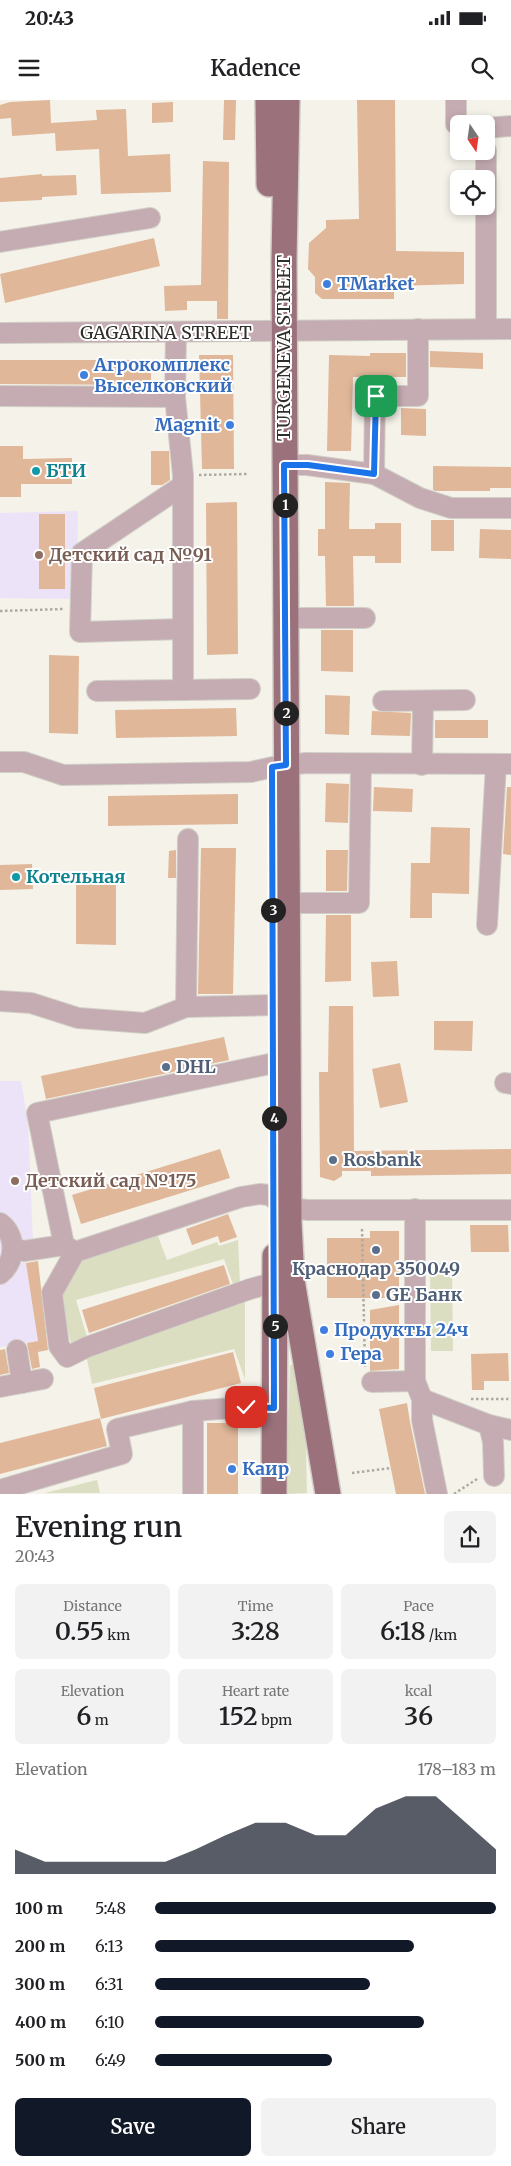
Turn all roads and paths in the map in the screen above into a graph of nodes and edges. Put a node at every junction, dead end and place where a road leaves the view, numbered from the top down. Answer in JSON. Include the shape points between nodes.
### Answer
{"nodes":[{"id":1,"x":268,"y":100,"type":"edge"},
{"id":2,"x":287,"y":100,"type":"edge"},
{"id":3,"x":456,"y":100,"type":"edge"},
{"id":4,"x":456,"y":115,"type":"edge"},
{"id":5,"x":511,"y":126,"type":"edge"},
{"id":6,"x":495,"y":127,"type":"edge"},
{"id":7,"x":486,"y":160,"type":"edge"},
{"id":8,"x":150,"y":218,"type":"dead end"},
{"id":9,"x":0,"y":242,"type":"edge"},
{"id":10,"x":418,"y":329,"type":"junction"},
{"id":11,"x":486,"y":329,"type":"junction"},
{"id":12,"x":511,"y":329,"type":"edge"},
{"id":13,"x":277,"y":332,"type":"junction"},
{"id":14,"x":0,"y":333,"type":"edge"},
{"id":15,"x":176,"y":333,"type":"junction"},
{"id":16,"x":0,"y":396,"type":"edge"},
{"id":17,"x":175,"y":397,"type":"junction"},
{"id":18,"x":284,"y":465,"type":"junction"},
{"id":19,"x":247,"y":474,"type":"dead end"},
{"id":20,"x":374,"y":474,"type":"junction"},
{"id":21,"x":182,"y":481,"type":"junction"},
{"id":22,"x":511,"y":508,"type":"edge"},
{"id":23,"x":81,"y":609,"type":"junction"},
{"id":24,"x":0,"y":610,"type":"edge"},
{"id":25,"x":285,"y":618,"type":"junction"},
{"id":26,"x":365,"y":618,"type":"dead end"},
{"id":27,"x":183,"y":629,"type":"junction"},
{"id":28,"x":250,"y":689,"type":"dead end"},
{"id":29,"x":183,"y":690,"type":"junction"},
{"id":30,"x":97,"y":691,"type":"dead end"},
{"id":31,"x":465,"y":700,"type":"dead end"},
{"id":32,"x":383,"y":701,"type":"dead end"},
{"id":33,"x":423,"y":701,"type":"junction"},
{"id":34,"x":0,"y":762,"type":"edge"},
{"id":35,"x":361,"y":764,"type":"junction"},
{"id":36,"x":503,"y":764,"type":"edge"},
{"id":37,"x":422,"y":765,"type":"junction"},
{"id":38,"x":279,"y":766,"type":"junction"},
{"id":39,"x":188,"y":839,"type":"dead end"},
{"id":40,"x":286,"y":903,"type":"junction"},
{"id":41,"x":487,"y":925,"type":"dead end"},
{"id":42,"x":0,"y":1001,"type":"edge"},
{"id":43,"x":274,"y":1005,"type":"junction"},
{"id":44,"x":186,"y":1007,"type":"junction"},
{"id":45,"x":274,"y":1063,"type":"junction"},
{"id":46,"x":282,"y":1204,"type":"junction"},
{"id":47,"x":415,"y":1210,"type":"junction"},
{"id":48,"x":511,"y":1210,"type":"edge"},
{"id":49,"x":0,"y":1223,"type":"edge"},
{"id":50,"x":362,"y":1229,"type":"dead end"},
{"id":51,"x":13,"y":1248,"type":"junction"},
{"id":52,"x":70,"y":1248,"type":"junction"},
{"id":53,"x":0,"y":1274,"type":"edge"},
{"id":54,"x":276,"y":1282,"type":"junction"},
{"id":55,"x":17,"y":1350,"type":"dead end"},
{"id":56,"x":308,"y":1372,"type":"junction"},
{"id":57,"x":368,"y":1378,"type":"joint"},
{"id":58,"x":43,"y":1379,"type":"dead end"},
{"id":59,"x":275,"y":1380,"type":"junction"},
{"id":60,"x":22,"y":1383,"type":"junction"},
{"id":61,"x":0,"y":1387,"type":"edge"},
{"id":62,"x":418,"y":1390,"type":"junction"},
{"id":63,"x":274,"y":1408,"type":"junction"},
{"id":64,"x":193,"y":1411,"type":"junction"},
{"id":65,"x":490,"y":1425,"type":"junction"},
{"id":66,"x":511,"y":1430,"type":"edge"},
{"id":67,"x":391,"y":1468,"type":"dead end"},
{"id":68,"x":352,"y":1473,"type":"dead end"},
{"id":69,"x":494,"y":1476,"type":"dead end"},
{"id":70,"x":0,"y":1490,"type":"edge"},
{"id":71,"x":193,"y":1494,"type":"edge"},
{"id":72,"x":274,"y":1494,"type":"edge"},
{"id":73,"x":328,"y":1494,"type":"edge"},
{"id":74,"x":437,"y":1494,"type":"edge"}],
"edges":[{"from":1,"to":13,"type":"main road","name":"TURGENEVA STREET"},
{"from":2,"to":13,"type":"main road","name":"TURGENEVA STREET"},
{"from":3,"to":4,"type":"street"},
{"from":5,"to":6,"type":"street"},
{"from":7,"to":11,"type":"street"},
{"from":8,"to":9,"type":"street"},
{"from":10,"to":11,"type":"street","name":"GAGARINA STREET"},
{"from":10,"to":13,"type":"street","name":"GAGARINA STREET"},
{"from":10,"to":20,"type":"street","via":[[418,396],[376,396]]},
{"from":11,"to":12,"type":"street","name":"GAGARINA STREET"},
{"from":13,"to":15,"type":"street","name":"GAGARINA STREET"},
{"from":13,"to":18,"type":"main road","name":"TURGENEVA STREET"},
{"from":13,"to":38,"type":"main road","name":"TURGENEVA STREET"},
{"from":14,"to":15,"type":"street","name":"GAGARINA STREET"},
{"from":15,"to":17,"type":"street"},
{"from":16,"to":17,"type":"street"},
{"from":17,"to":21,"type":"street"},
{"from":18,"to":20,"type":"street"},
{"from":18,"to":25,"type":"main road","name":"TURGENEVA STREET"},
{"from":19,"to":21,"type":"path"},
{"from":20,"to":22,"type":"street","via":[[420,498],[450,508]]},
{"from":21,"to":23,"type":"street","via":[[82,553]]},
{"from":21,"to":27,"type":"street"},
{"from":23,"to":24,"type":"path"},
{"from":23,"to":27,"type":"street","via":[[80,632]]},
{"from":25,"to":26,"type":"street"},
{"from":25,"to":38,"type":"main road","name":"TURGENEVA STREET"},
{"from":27,"to":29,"type":"street"},
{"from":28,"to":29,"type":"street"},
{"from":29,"to":30,"type":"street"},
{"from":31,"to":33,"type":"street"},
{"from":32,"to":33,"type":"street"},
{"from":33,"to":37,"type":"street"},
{"from":34,"to":38,"type":"street","via":[[24,762],[63,775],[251,772]]},
{"from":35,"to":37,"type":"street"},
{"from":35,"to":38,"type":"street"},
{"from":35,"to":40,"type":"street","via":[[359,903]]},
{"from":36,"to":37,"type":"street"},
{"from":36,"to":41,"type":"street"},
{"from":38,"to":40,"type":"main road","name":"TURGENEVA STREET"},
{"from":38,"to":43,"type":"main road","name":"TURGENEVA STREET"},
{"from":39,"to":44,"type":"street"},
{"from":40,"to":46,"type":"main road","name":"TURGENEVA STREET"},
{"from":42,"to":44,"type":"street","via":[[31,1003],[78,1018],[145,1022]]},
{"from":43,"to":44,"type":"street"},
{"from":43,"to":45,"type":"main road","name":"TURGENEVA STREET"},
{"from":45,"to":46,"type":"main road","name":"TURGENEVA STREET"},
{"from":45,"to":52,"type":"street","via":[[37,1113]]},
{"from":46,"to":47,"type":"street"},
{"from":46,"to":52,"type":"street","via":[[269,1195],[260,1194]]},
{"from":46,"to":54,"type":"main road","name":"TURGENEVA STREET"},
{"from":46,"to":56,"type":"main road","name":"TURGENEVA STREET"},
{"from":47,"to":48,"type":"street"},
{"from":47,"to":62,"type":"street"},
{"from":49,"to":51,"type":"street","via":[[10,1236]]},
{"from":50,"to":57,"type":"path"},
{"from":51,"to":52,"type":"street","via":[[24,1251]]},
{"from":51,"to":53,"type":"street","via":[[11,1261]]},
{"from":52,"to":54,"type":"street","via":[[52,1293],[59,1346],[67,1357],[105,1340]]},
{"from":54,"to":59,"type":"main road","name":"TURGENEVA STREET"},
{"from":55,"to":60,"type":"street"},
{"from":56,"to":59,"type":"main road","via":[[298,1359],[290,1358]]},
{"from":56,"to":73,"type":"main road","name":"TURGENEVA STREET"},
{"from":57,"to":62,"type":"street"},
{"from":58,"to":60,"type":"street"},
{"from":59,"to":63,"type":"main road","name":"TURGENEVA STREET"},
{"from":60,"to":61,"type":"street"},
{"from":62,"to":65,"type":"street"},
{"from":62,"to":74,"type":"street"},
{"from":63,"to":64,"type":"street"},
{"from":63,"to":72,"type":"main road","name":"TURGENEVA STREET"},
{"from":64,"to":70,"type":"street","via":[[117,1429],[122,1454]]},
{"from":64,"to":71,"type":"street"},
{"from":65,"to":66,"type":"street"},
{"from":65,"to":69,"type":"street"},
{"from":67,"to":68,"type":"path"}]}
